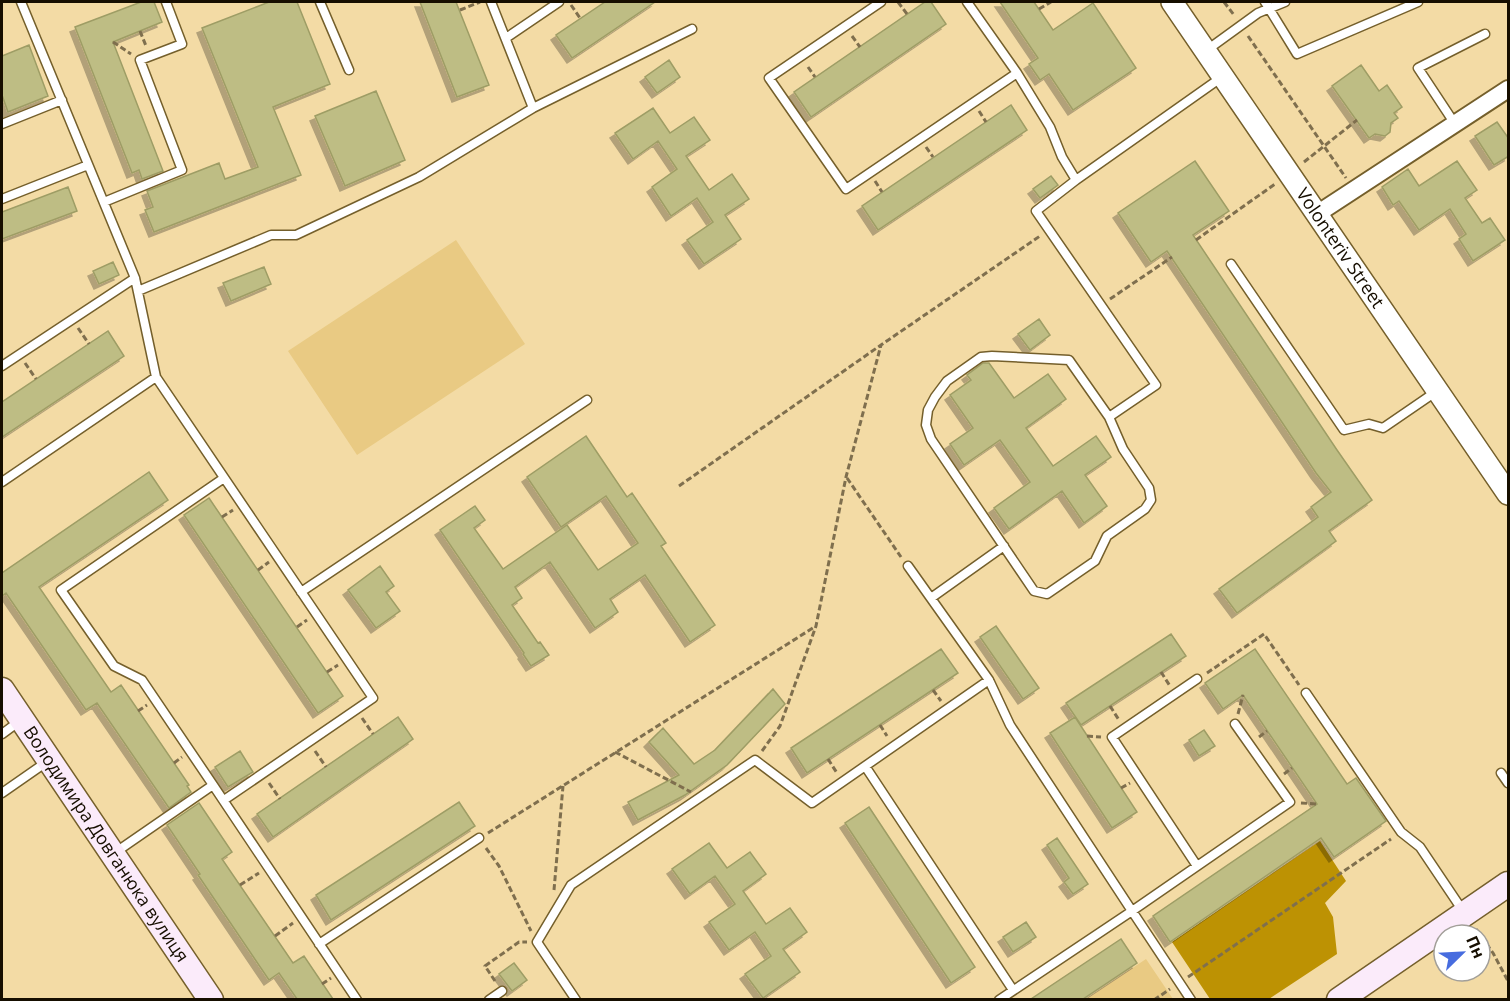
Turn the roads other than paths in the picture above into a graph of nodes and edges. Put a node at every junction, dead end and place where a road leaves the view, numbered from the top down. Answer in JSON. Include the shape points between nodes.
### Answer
{"nodes":[{"id":1,"x":21,"y":2,"type":"edge"},
{"id":2,"x":166,"y":2,"type":"edge"},
{"id":3,"x":320,"y":2,"type":"edge"},
{"id":4,"x":491,"y":2,"type":"edge"},
{"id":5,"x":560,"y":2,"type":"edge"},
{"id":6,"x":881,"y":2,"type":"edge"},
{"id":7,"x":967,"y":2,"type":"edge"},
{"id":8,"x":1172,"y":2,"type":"edge"},
{"id":9,"x":1285,"y":2,"type":"edge"},
{"id":10,"x":1418,"y":2,"type":"edge"},
{"id":11,"x":1267,"y":5,"type":"edge"},
{"id":12,"x":692,"y":29,"type":"dead end"},
{"id":13,"x":1485,"y":34,"type":"dead end"},
{"id":14,"x":506,"y":38,"type":"junction"},
{"id":15,"x":1205,"y":51,"type":"junction"},
{"id":16,"x":349,"y":70,"type":"dead end"},
{"id":17,"x":1017,"y":73,"type":"junction"},
{"id":18,"x":1223,"y":76,"type":"junction"},
{"id":19,"x":1509,"y":89,"type":"edge"},
{"id":20,"x":62,"y":100,"type":"junction"},
{"id":21,"x":533,"y":108,"type":"junction"},
{"id":22,"x":2,"y":124,"type":"edge"},
{"id":23,"x":1455,"y":124,"type":"junction"},
{"id":24,"x":88,"y":165,"type":"junction"},
{"id":25,"x":1076,"y":180,"type":"junction"},
{"id":26,"x":2,"y":199,"type":"edge"},
{"id":27,"x":104,"y":202,"type":"junction"},
{"id":28,"x":1317,"y":214,"type":"junction"},
{"id":29,"x":1231,"y":264,"type":"dead end"},
{"id":30,"x":135,"y":278,"type":"junction"},
{"id":31,"x":138,"y":291,"type":"junction"},
{"id":32,"x":2,"y":366,"type":"edge"},
{"id":33,"x":156,"y":377,"type":"junction"},
{"id":34,"x":1437,"y":391,"type":"junction"},
{"id":35,"x":587,"y":400,"type":"dead end"},
{"id":36,"x":1109,"y":417,"type":"junction"},
{"id":37,"x":224,"y":478,"type":"junction"},
{"id":38,"x":2,"y":482,"type":"edge"},
{"id":39,"x":1509,"y":494,"type":"edge"},
{"id":40,"x":1004,"y":546,"type":"junction"},
{"id":41,"x":908,"y":566,"type":"road end"},
{"id":42,"x":301,"y":592,"type":"junction"},
{"id":43,"x":931,"y":598,"type":"junction"},
{"id":44,"x":1197,"y":679,"type":"road end"},
{"id":45,"x":989,"y":680,"type":"junction"},
{"id":46,"x":2,"y":690,"type":"edge"},
{"id":47,"x":1306,"y":693,"type":"road end"},
{"id":48,"x":22,"y":720,"type":"junction"},
{"id":49,"x":1235,"y":724,"type":"road end"},
{"id":50,"x":2,"y":734,"type":"edge"},
{"id":51,"x":50,"y":761,"type":"junction"},
{"id":52,"x":865,"y":766,"type":"junction"},
{"id":53,"x":1501,"y":773,"type":"dead end"},
{"id":54,"x":1509,"y":783,"type":"edge"},
{"id":55,"x":213,"y":785,"type":"junction"},
{"id":56,"x":2,"y":793,"type":"edge"},
{"id":57,"x":224,"y":800,"type":"junction"},
{"id":58,"x":479,"y":838,"type":"road end"},
{"id":59,"x":113,"y":854,"type":"junction"},
{"id":60,"x":1197,"y":866,"type":"junction"},
{"id":61,"x":1509,"y":884,"type":"edge"},
{"id":62,"x":1132,"y":910,"type":"junction"},
{"id":63,"x":1465,"y":914,"type":"junction"},
{"id":64,"x":319,"y":944,"type":"junction"},
{"id":65,"x":1013,"y":990,"type":"junction"},
{"id":66,"x":502,"y":991,"type":"road end"},
{"id":67,"x":211,"y":999,"type":"edge"},
{"id":68,"x":357,"y":999,"type":"edge"},
{"id":69,"x":489,"y":999,"type":"edge"},
{"id":70,"x":576,"y":999,"type":"edge"},
{"id":71,"x":999,"y":999,"type":"edge"},
{"id":72,"x":1191,"y":999,"type":"edge"},
{"id":73,"x":1339,"y":999,"type":"edge"}],
"edges":[{"from":1,"to":20,"type":"lane"},
{"from":2,"to":27,"type":"lane","via":[[182,44],[140,60],[182,170]]},
{"from":3,"to":16,"type":"lane"},
{"from":4,"to":14,"type":"lane"},
{"from":5,"to":14,"type":"lane"},
{"from":6,"to":17,"type":"lane","via":[[769,78],[846,189]]},
{"from":7,"to":17,"type":"lane"},
{"from":8,"to":15,"type":"street","name":"Volonteriv Street"},
{"from":9,"to":11,"type":"lane"},
{"from":10,"to":11,"type":"lane","via":[[1297,54]]},
{"from":11,"to":15,"type":"lane"},
{"from":12,"to":21,"type":"lane"},
{"from":13,"to":23,"type":"lane","via":[[1418,68]]},
{"from":14,"to":21,"type":"lane"},
{"from":15,"to":18,"type":"street","name":"Volonteriv Street"},
{"from":17,"to":25,"type":"lane"},
{"from":18,"to":25,"type":"lane"},
{"from":18,"to":28,"type":"street","name":"Volonteriv Street"},
{"from":19,"to":23,"type":"street"},
{"from":20,"to":22,"type":"lane"},
{"from":20,"to":24,"type":"lane"},
{"from":21,"to":31,"type":"lane","via":[[419,177],[296,235],[271,235]]},
{"from":23,"to":28,"type":"street"},
{"from":24,"to":26,"type":"lane"},
{"from":24,"to":27,"type":"lane"},
{"from":25,"to":36,"type":"lane","via":[[1035,211],[1156,384]]},
{"from":27,"to":30,"type":"lane"},
{"from":28,"to":34,"type":"street","name":"Volonteriv Street"},
{"from":29,"to":34,"type":"lane","via":[[1344,430],[1369,424],[1383,428]]},
{"from":30,"to":31,"type":"lane"},
{"from":30,"to":32,"type":"lane"},
{"from":31,"to":33,"type":"lane"},
{"from":33,"to":37,"type":"lane"},
{"from":33,"to":38,"type":"lane"},
{"from":34,"to":39,"type":"street","name":"Volonteriv Street"},
{"from":35,"to":42,"type":"lane"},
{"from":36,"to":40,"type":"lane","via":[[1123,449],[1149,488],[1151,500],[1145,509],[1107,536],[1095,561],[1047,594],[1034,591]]},
{"from":36,"to":40,"type":"lane","via":[[1069,360],[981,357],[946,381],[928,410],[926,425]]},
{"from":37,"to":42,"type":"lane"},
{"from":37,"to":55,"type":"lane","via":[[61,590],[114,666],[142,680]]},
{"from":40,"to":43,"type":"lane"},
{"from":41,"to":43,"type":"lane"},
{"from":42,"to":57,"type":"lane","via":[[373,698]]},
{"from":43,"to":45,"type":"lane"},
{"from":44,"to":60,"type":"lane","via":[[1112,737]]},
{"from":45,"to":52,"type":"lane"},
{"from":45,"to":62,"type":"lane","via":[[1011,724]]},
{"from":46,"to":48,"type":"main road","name":"Володимира Довганюка вулиця"},
{"from":47,"to":63,"type":"lane","via":[[1401,832],[1420,848]]},
{"from":48,"to":50,"type":"lane"},
{"from":48,"to":51,"type":"main road","name":"Володимира Довганюка вулиця"},
{"from":49,"to":60,"type":"lane","via":[[1290,802]]},
{"from":51,"to":56,"type":"lane"},
{"from":51,"to":59,"type":"main road","name":"Володимира Довганюка вулиця"},
{"from":52,"to":65,"type":"lane"},
{"from":52,"to":70,"type":"lane","via":[[812,803],[755,760],[571,885],[537,942]]},
{"from":53,"to":54,"type":"lane"},
{"from":55,"to":57,"type":"lane"},
{"from":55,"to":59,"type":"lane"},
{"from":57,"to":64,"type":"lane"},
{"from":58,"to":64,"type":"lane"},
{"from":59,"to":67,"type":"main road","name":"Володимира Довганюка вулиця"},
{"from":60,"to":62,"type":"lane"},
{"from":61,"to":63,"type":"main road"},
{"from":62,"to":65,"type":"lane"},
{"from":62,"to":72,"type":"lane"},
{"from":63,"to":73,"type":"main road"},
{"from":64,"to":68,"type":"lane"},
{"from":65,"to":71,"type":"lane"},
{"from":66,"to":69,"type":"lane"}]}
